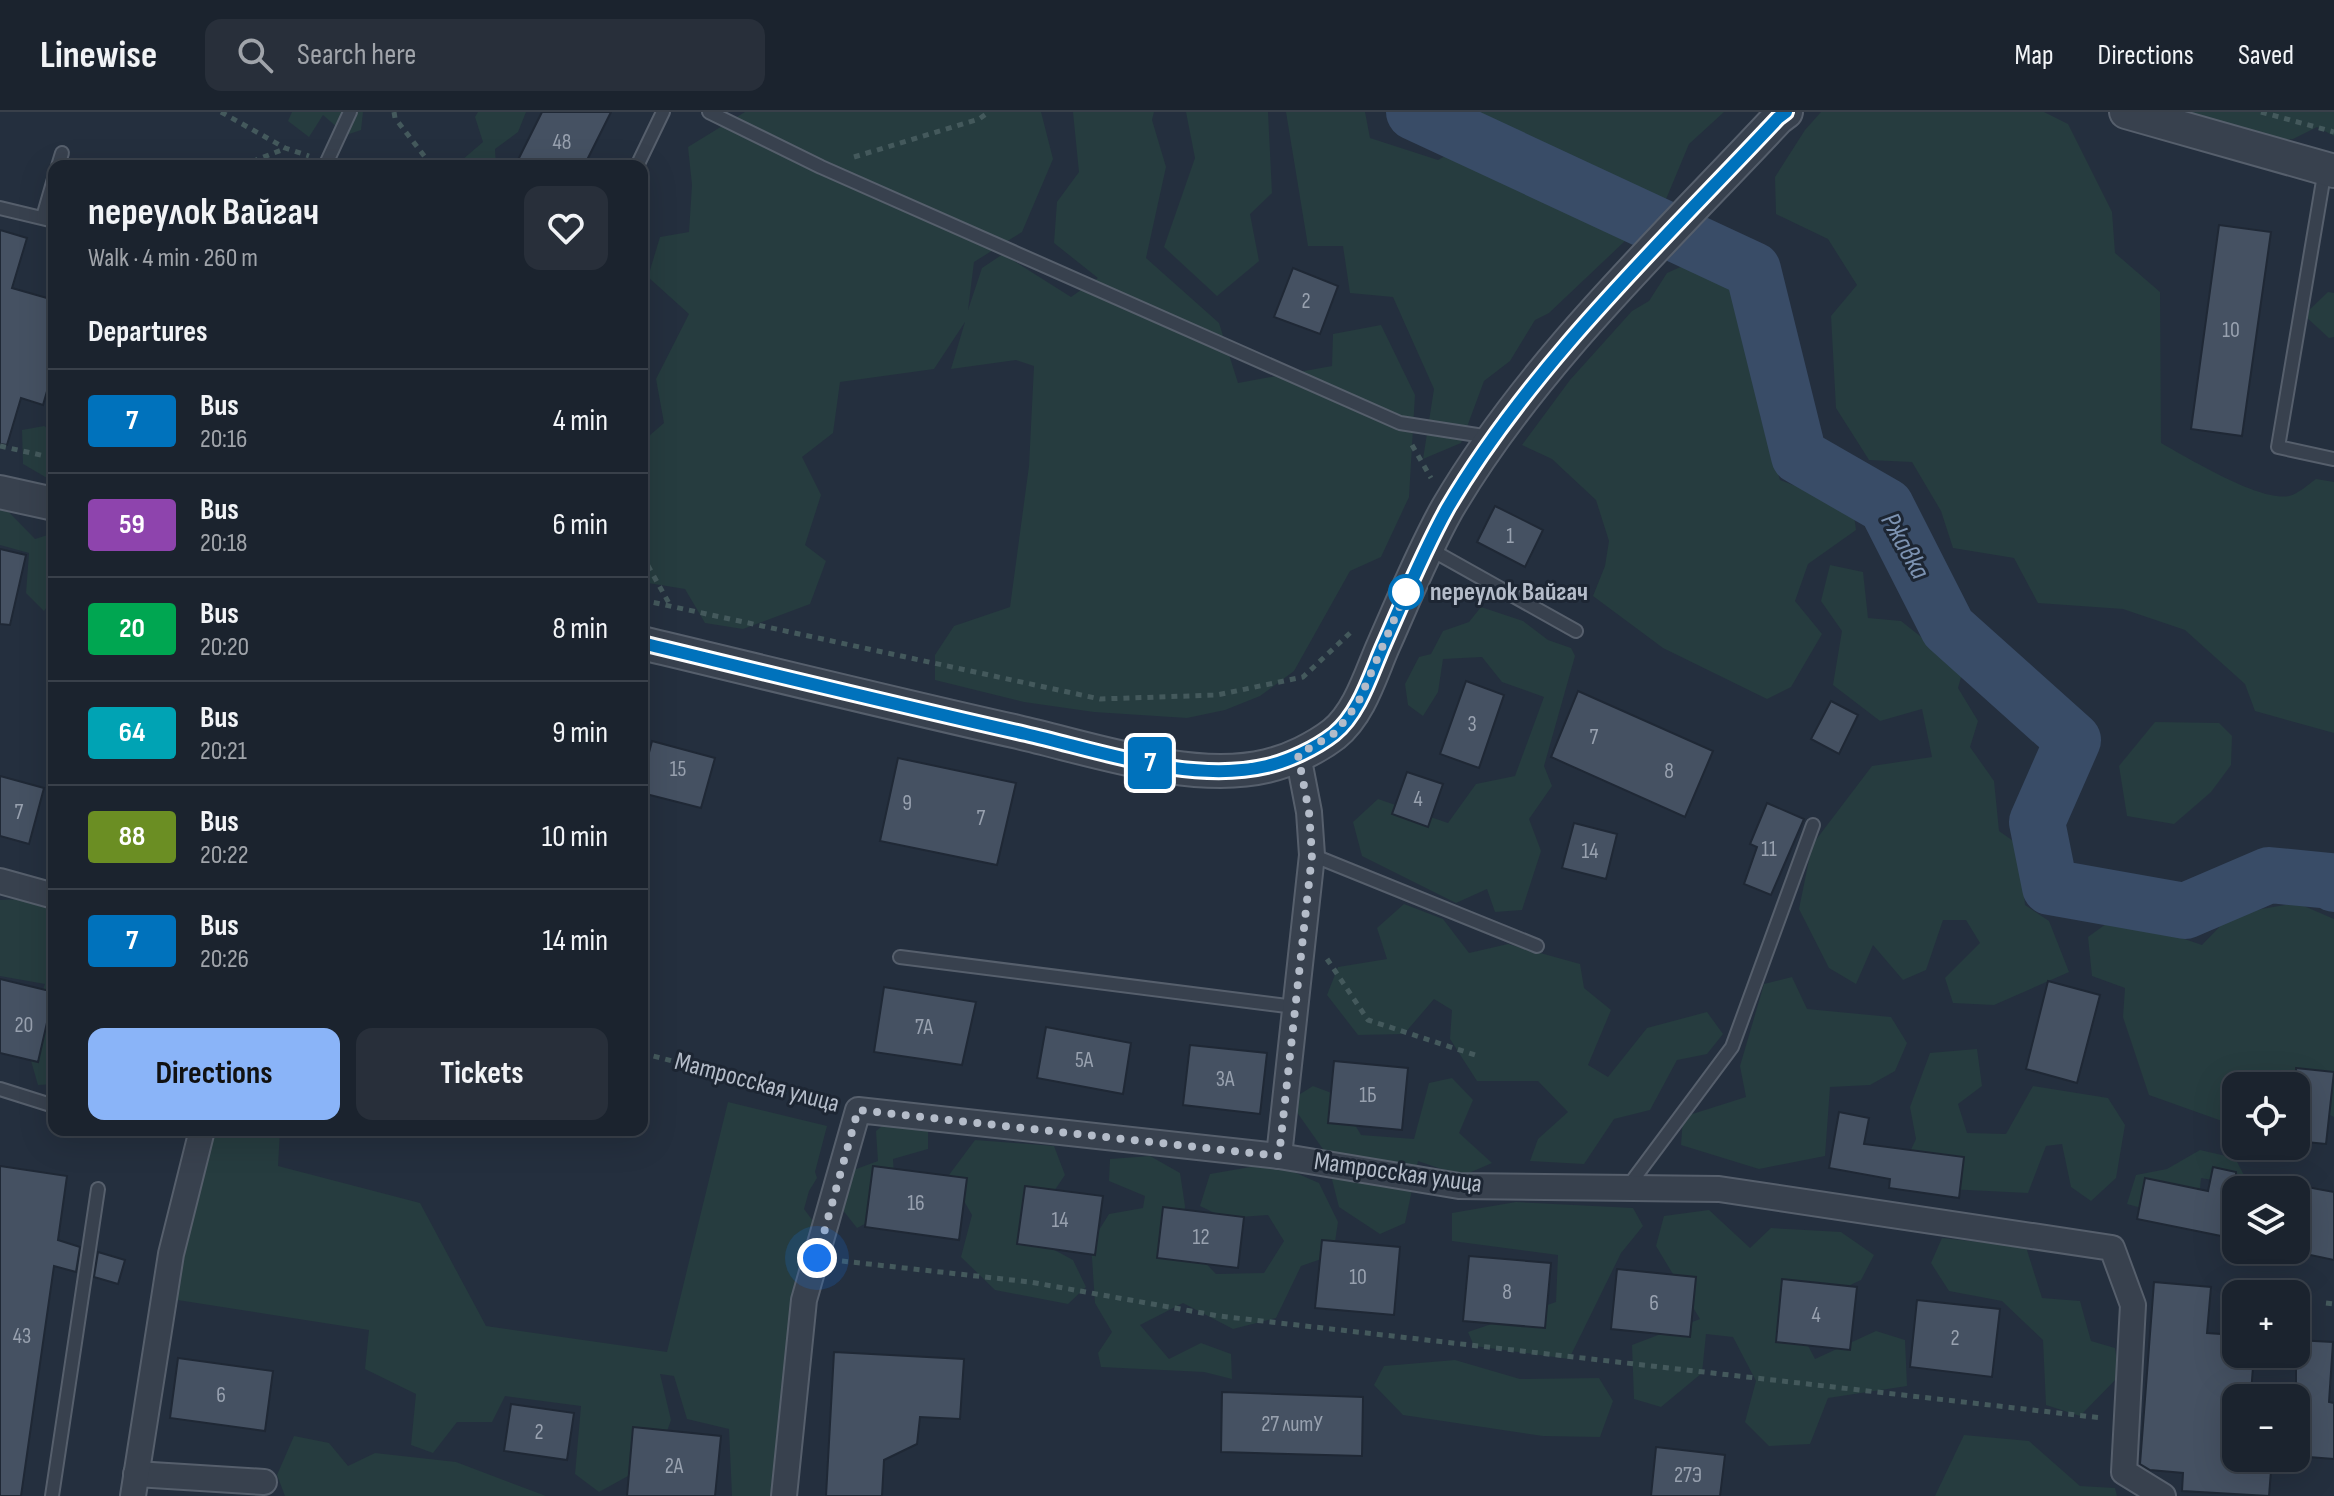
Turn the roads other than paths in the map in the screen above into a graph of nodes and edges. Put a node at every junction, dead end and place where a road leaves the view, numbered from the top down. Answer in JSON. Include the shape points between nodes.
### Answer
{"nodes":[{"id":1,"x":350,"y":112,"type":"edge"},
{"id":2,"x":663,"y":112,"type":"edge"},
{"id":3,"x":709,"y":112,"type":"edge"},
{"id":4,"x":2126,"y":112,"type":"edge"},
{"id":5,"x":1782,"y":115,"type":"edge"},
{"id":6,"x":332,"y":160,"type":"edge"},
{"id":7,"x":640,"y":160,"type":"edge"},
{"id":8,"x":2329,"y":170,"type":"edge"},
{"id":9,"x":0,"y":208,"type":"edge"},
{"id":10,"x":48,"y":219,"type":"edge"},
{"id":11,"x":1493,"y":438,"type":"junction"},
{"id":12,"x":2333,"y":459,"type":"edge"},
{"id":13,"x":0,"y":492,"type":"edge"},
{"id":14,"x":48,"y":503,"type":"edge"},
{"id":15,"x":1428,"y":548,"type":"junction"},
{"id":16,"x":1576,"y":631,"type":"dead end"},
{"id":17,"x":648,"y":644,"type":"edge"},
{"id":18,"x":1298,"y":755,"type":"junction"},
{"id":19,"x":1813,"y":825,"type":"dead end"},
{"id":20,"x":1312,"y":855,"type":"junction"},
{"id":21,"x":0,"y":881,"type":"edge"},
{"id":22,"x":48,"y":894,"type":"edge"},
{"id":23,"x":1537,"y":946,"type":"dead end"},
{"id":24,"x":900,"y":957,"type":"dead end"},
{"id":25,"x":1295,"y":1007,"type":"junction"},
{"id":26,"x":0,"y":1089,"type":"edge"},
{"id":27,"x":48,"y":1104,"type":"edge"},
{"id":28,"x":200,"y":1136,"type":"edge"},
{"id":29,"x":1279,"y":1156,"type":"junction"},
{"id":30,"x":1627,"y":1188,"type":"junction"},
{"id":31,"x":98,"y":1189,"type":"dead end"},
{"id":32,"x":134,"y":1485,"type":"edge"},
{"id":33,"x":268,"y":1489,"type":"edge"},
{"id":34,"x":52,"y":1496,"type":"edge"},
{"id":35,"x":784,"y":1496,"type":"edge"},
{"id":36,"x":2163,"y":1496,"type":"edge"}],
"edges":[{"from":1,"to":6,"type":"lane"},
{"from":2,"to":7,"type":"lane"},
{"from":3,"to":11,"type":"lane","via":[[821,167],[1400,423]]},
{"from":4,"to":8,"type":"street"},
{"from":5,"to":11,"type":"street","via":[[1590,319]]},
{"from":8,"to":12,"type":"lane","via":[[2278,447]]},
{"from":9,"to":10,"type":"lane"},
{"from":11,"to":15,"type":"street"},
{"from":13,"to":14,"type":"street"},
{"from":15,"to":16,"type":"lane"},
{"from":15,"to":18,"type":"street","via":[[1358,703],[1335,733]]},
{"from":17,"to":18,"type":"street","via":[[1176,767],[1238,770]]},
{"from":18,"to":20,"type":"street"},
{"from":19,"to":30,"type":"lane","via":[[1732,1047]]},
{"from":20,"to":23,"type":"lane"},
{"from":20,"to":25,"type":"street"},
{"from":21,"to":22,"type":"street"},
{"from":24,"to":25,"type":"lane"},
{"from":25,"to":29,"type":"street"},
{"from":26,"to":27,"type":"lane"},
{"from":28,"to":32,"type":"street","via":[[171,1254]]},
{"from":29,"to":30,"type":"street","name":"Матросская улица","via":[[1459,1186]]},
{"from":29,"to":35,"type":"street","name":"Матросская улица","via":[[858,1110],[804,1300]]},
{"from":30,"to":36,"type":"street","name":"Матросская улица","via":[[1719,1189],[2112,1248],[2133,1305],[2124,1472]]},
{"from":31,"to":34,"type":"lane"},
{"from":32,"to":33,"type":"street"}]}
